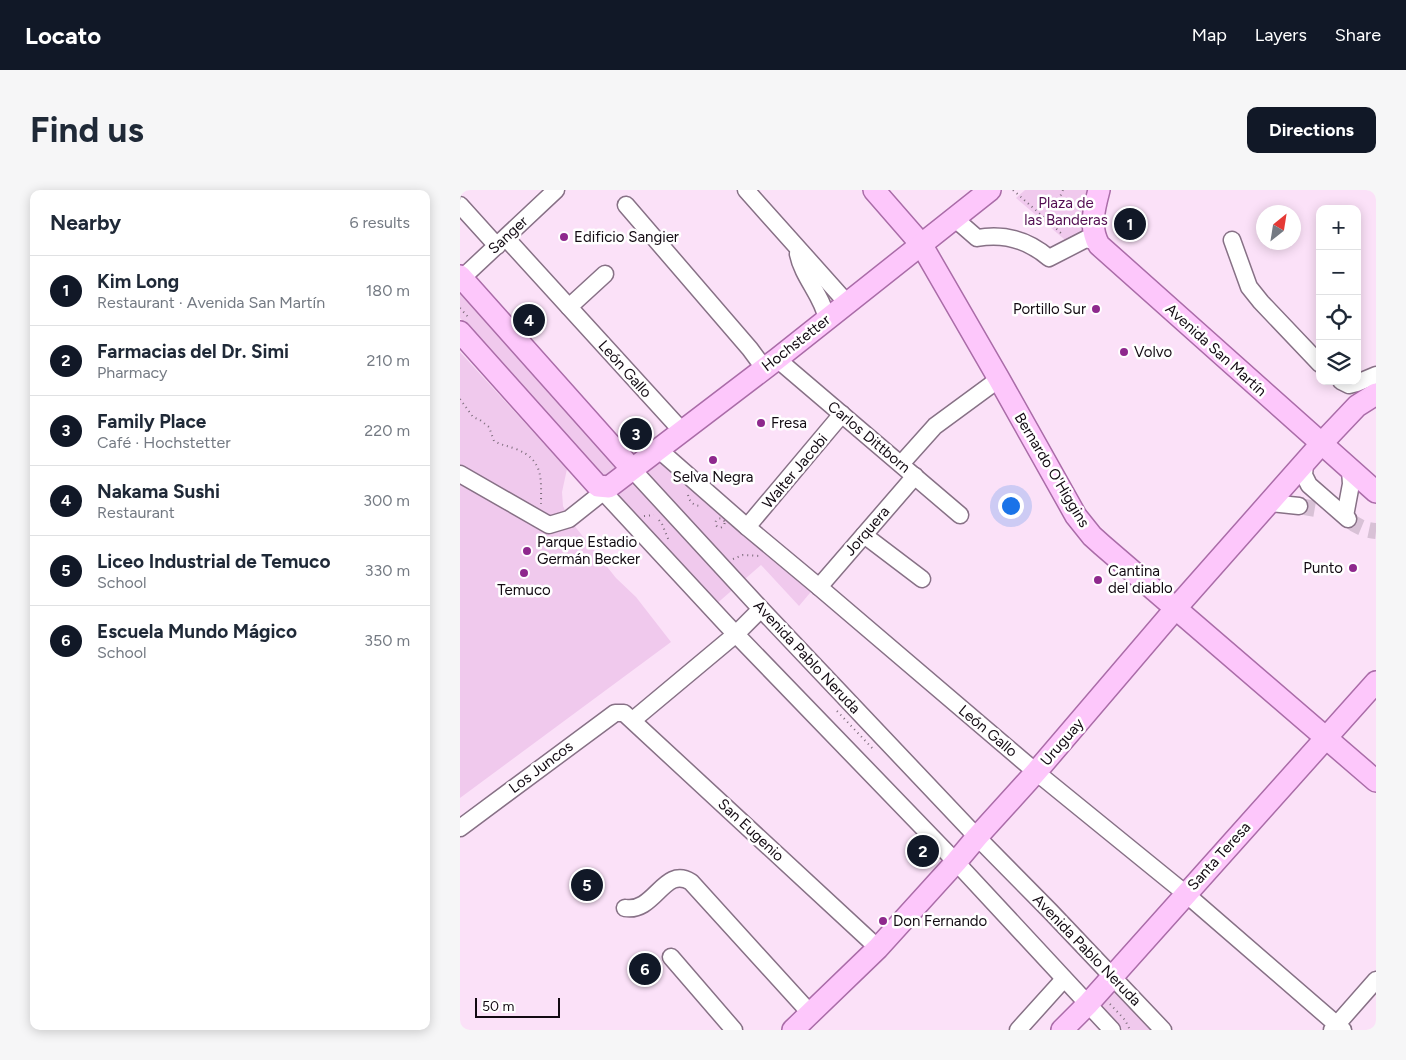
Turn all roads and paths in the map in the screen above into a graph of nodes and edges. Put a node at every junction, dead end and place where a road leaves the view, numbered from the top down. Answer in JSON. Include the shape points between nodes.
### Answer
{"nodes":[{"id":1,"x":556,"y":190,"type":"edge"},
{"id":2,"x":746,"y":190,"type":"edge"},
{"id":3,"x":874,"y":190,"type":"edge"},
{"id":4,"x":990,"y":190,"type":"edge"},
{"id":5,"x":1012,"y":190,"type":"edge"},
{"id":6,"x":1063,"y":190,"type":"edge"},
{"id":7,"x":1099,"y":190,"type":"edge"},
{"id":8,"x":460,"y":205,"type":"edge"},
{"id":9,"x":626,"y":205,"type":"dead end"},
{"id":10,"x":954,"y":218,"type":"junction"},
{"id":11,"x":1049,"y":222,"type":"junction"},
{"id":12,"x":1232,"y":240,"type":"dead end"},
{"id":13,"x":501,"y":242,"type":"junction"},
{"id":14,"x":1097,"y":242,"type":"junction"},
{"id":15,"x":921,"y":244,"type":"junction"},
{"id":16,"x":1074,"y":245,"type":"junction"},
{"id":17,"x":797,"y":247,"type":"junction"},
{"id":18,"x":605,"y":274,"type":"dead end"},
{"id":19,"x":461,"y":278,"type":"edge"},
{"id":20,"x":847,"y":303,"type":"junction"},
{"id":21,"x":568,"y":307,"type":"junction"},
{"id":22,"x":827,"y":319,"type":"junction"},
{"id":23,"x":460,"y":332,"type":"edge"},
{"id":24,"x":1316,"y":360,"type":"edge"},
{"id":25,"x":770,"y":364,"type":"junction"},
{"id":26,"x":1376,"y":375,"type":"edge"},
{"id":27,"x":999,"y":380,"type":"junction"},
{"id":28,"x":1361,"y":381,"type":"edge"},
{"id":29,"x":1376,"y":394,"type":"edge"},
{"id":30,"x":460,"y":399,"type":"edge"},
{"id":31,"x":842,"y":414,"type":"junction"},
{"id":32,"x":682,"y":431,"type":"junction"},
{"id":33,"x":1321,"y":444,"type":"junction"},
{"id":34,"x":658,"y":449,"type":"junction"},
{"id":35,"x":1305,"y":463,"type":"junction"},
{"id":36,"x":900,"y":464,"type":"junction"},
{"id":37,"x":632,"y":469,"type":"junction"},
{"id":38,"x":1350,"y":469,"type":"junction"},
{"id":39,"x":460,"y":474,"type":"edge"},
{"id":40,"x":915,"y":476,"type":"junction"},
{"id":41,"x":600,"y":489,"type":"junction"},
{"id":42,"x":1376,"y":492,"type":"edge"},
{"id":43,"x":1270,"y":503,"type":"junction"},
{"id":44,"x":1300,"y":506,"type":"tunnel mouth"},
{"id":45,"x":1316,"y":509,"type":"tunnel mouth"},
{"id":46,"x":960,"y":514,"type":"dead end"},
{"id":47,"x":1346,"y":517,"type":"junction"},
{"id":48,"x":539,"y":519,"type":"junction"},
{"id":49,"x":747,"y":527,"type":"junction"},
{"id":50,"x":864,"y":535,"type":"junction"},
{"id":51,"x":768,"y":559,"type":"dead end"},
{"id":52,"x":720,"y":564,"type":"junction"},
{"id":53,"x":922,"y":580,"type":"dead end"},
{"id":54,"x":819,"y":587,"type":"junction"},
{"id":55,"x":1176,"y":608,"type":"junction"},
{"id":56,"x":761,"y":609,"type":"junction"},
{"id":57,"x":736,"y":634,"type":"junction"},
{"id":58,"x":1375,"y":685,"type":"edge"},
{"id":59,"x":629,"y":716,"type":"junction"},
{"id":60,"x":1326,"y":738,"type":"junction"},
{"id":61,"x":1036,"y":772,"type":"junction"},
{"id":62,"x":1376,"y":781,"type":"edge"},
{"id":63,"x":460,"y":828,"type":"edge"},
{"id":64,"x":977,"y":837,"type":"junction"},
{"id":65,"x":956,"y":862,"type":"junction"},
{"id":66,"x":1186,"y":894,"type":"junction"},
{"id":67,"x":625,"y":908,"type":"dead end"},
{"id":68,"x":878,"y":948,"type":"junction"},
{"id":69,"x":671,"y":957,"type":"dead end"},
{"id":70,"x":1113,"y":976,"type":"junction"},
{"id":71,"x":1064,"y":979,"type":"junction"},
{"id":72,"x":1376,"y":980,"type":"edge"},
{"id":73,"x":1088,"y":1004,"type":"junction"},
{"id":74,"x":811,"y":1014,"type":"junction"},
{"id":75,"x":1337,"y":1028,"type":"edge"},
{"id":76,"x":734,"y":1030,"type":"edge"},
{"id":77,"x":793,"y":1030,"type":"edge"},
{"id":78,"x":1018,"y":1030,"type":"edge"},
{"id":79,"x":1062,"y":1030,"type":"edge"},
{"id":80,"x":1112,"y":1030,"type":"edge"},
{"id":81,"x":1163,"y":1030,"type":"edge"}],
"edges":[{"from":1,"to":13,"type":"street","name":"Sanger"},
{"from":2,"to":17,"type":"street"},
{"from":3,"to":15,"type":"main road","name":"Bernardo O'Higgins"},
{"from":4,"to":10,"type":"main road","name":"Hochstetter"},
{"from":5,"to":11,"type":"path"},
{"from":6,"to":11,"type":"path"},
{"from":7,"to":14,"type":"main road","via":[[1093,217]]},
{"from":8,"to":13,"type":"street","name":"León Gallo"},
{"from":9,"to":25,"type":"street","name":"Carlos Dittborn","via":[[744,342]]},
{"from":10,"to":15,"type":"main road","name":"Hochstetter"},
{"from":10,"to":16,"type":"street","via":[[977,238],[1015,239],[1049,258]]},
{"from":11,"to":16,"type":"path"},
{"from":12,"to":24,"type":"street","via":[[1249,287]]},
{"from":13,"to":19,"type":"street","name":"Sanger"},
{"from":13,"to":21,"type":"street","name":"León Gallo"},
{"from":14,"to":16,"type":"street","via":[[1086,239]]},
{"from":14,"to":33,"type":"main road","name":"Avenida San Martín"},
{"from":15,"to":20,"type":"main road","name":"Hochstetter"},
{"from":15,"to":27,"type":"main road","name":"Bernardo O'Higgins"},
{"from":17,"to":20,"type":"street"},
{"from":17,"to":22,"type":"street","via":[[801,266],[820,299]]},
{"from":18,"to":21,"type":"street"},
{"from":19,"to":37,"type":"main road","name":"Avenida Pablo Neruda"},
{"from":20,"to":22,"type":"main road","name":"Hochstetter"},
{"from":21,"to":32,"type":"street","name":"León Gallo"},
{"from":22,"to":25,"type":"main road","name":"Hochstetter"},
{"from":23,"to":41,"type":"main road"},
{"from":25,"to":31,"type":"street","name":"Carlos Dittborn"},
{"from":25,"to":32,"type":"main road","name":"Hochstetter"},
{"from":26,"to":28,"type":"street"},
{"from":27,"to":36,"type":"street","via":[[935,426]]},
{"from":27,"to":55,"type":"main road","name":"Bernardo O'Higgins","via":[[1083,526]]},
{"from":29,"to":33,"type":"main road","name":"Uruguay","via":[[1357,406]]},
{"from":30,"to":48,"type":"path","via":[[472,417],[489,427],[494,441],[534,460],[541,478]]},
{"from":31,"to":36,"type":"street","name":"Carlos Dittborn"},
{"from":31,"to":49,"type":"street","name":"Walter Jacobi"},
{"from":32,"to":34,"type":"main road","name":"Hochstetter"},
{"from":33,"to":35,"type":"main road","name":"Uruguay"},
{"from":33,"to":38,"type":"main road","name":"Avenida San Martín"},
{"from":34,"to":37,"type":"main road","name":"Hochstetter"},
{"from":34,"to":49,"type":"street","name":"León Gallo"},
{"from":35,"to":43,"type":"main road","name":"Uruguay"},
{"from":35,"to":47,"type":"street","via":[[1304,475],[1309,485]]},
{"from":36,"to":40,"type":"street","name":"Carlos Dittborn"},
{"from":37,"to":41,"type":"main road","name":"Hochstetter","via":[[609,487]]},
{"from":37,"to":52,"type":"street","name":"Avenida Pablo Neruda"},
{"from":38,"to":42,"type":"main road","name":"Avenida San Martín"},
{"from":38,"to":47,"type":"street"},
{"from":39,"to":48,"type":"street"},
{"from":40,"to":46,"type":"street","name":"Carlos Dittborn"},
{"from":40,"to":50,"type":"street","name":"Jorquera"},
{"from":41,"to":48,"type":"street","via":[[570,519],[549,525]]},
{"from":41,"to":57,"type":"street"},
{"from":43,"to":44,"type":"street"},
{"from":43,"to":55,"type":"main road","name":"Uruguay"},
{"from":45,"to":47,"type":"street"},
{"from":49,"to":54,"type":"street","name":"León Gallo"},
{"from":50,"to":53,"type":"street"},
{"from":50,"to":54,"type":"street","name":"Jorquera"},
{"from":51,"to":52,"type":"path","via":[[743,555]]},
{"from":52,"to":56,"type":"street","name":"Avenida Pablo Neruda"},
{"from":54,"to":61,"type":"street","name":"León Gallo"},
{"from":55,"to":60,"type":"main road","name":"Bernardo O'Higgins"},
{"from":55,"to":61,"type":"main road","name":"Uruguay"},
{"from":56,"to":57,"type":"street","name":"Los Juncos"},
{"from":56,"to":64,"type":"street","name":"Avenida Pablo Neruda"},
{"from":57,"to":59,"type":"street","name":"Los Juncos"},
{"from":57,"to":65,"type":"street"},
{"from":58,"to":60,"type":"main road","name":"Santa Teresa"},
{"from":59,"to":63,"type":"street","name":"Los Juncos","via":[[615,713]]},
{"from":59,"to":68,"type":"street","name":"San Eugenio"},
{"from":60,"to":62,"type":"main road","name":"Bernardo O'Higgins"},
{"from":60,"to":66,"type":"main road","name":"Santa Teresa"},
{"from":61,"to":64,"type":"main road","name":"Uruguay"},
{"from":61,"to":66,"type":"street","name":"León Gallo"},
{"from":64,"to":65,"type":"main road","name":"Uruguay"},
{"from":64,"to":70,"type":"street","name":"Avenida Pablo Neruda"},
{"from":65,"to":68,"type":"main road","name":"Uruguay"},
{"from":65,"to":71,"type":"street"},
{"from":66,"to":70,"type":"main road","name":"Santa Teresa"},
{"from":66,"to":75,"type":"street","name":"León Gallo"},
{"from":67,"to":74,"type":"street","via":[[640,907],[674,879],[687,879]]},
{"from":68,"to":74,"type":"main road","name":"Uruguay"},
{"from":69,"to":76,"type":"street"},
{"from":70,"to":73,"type":"main road","name":"Santa Teresa"},
{"from":70,"to":81,"type":"street","name":"Avenida Pablo Neruda"},
{"from":71,"to":73,"type":"street"},
{"from":71,"to":78,"type":"street"},
{"from":72,"to":75,"type":"street"},
{"from":73,"to":79,"type":"main road","name":"Santa Teresa"},
{"from":73,"to":80,"type":"street"},
{"from":74,"to":77,"type":"main road","name":"Uruguay"}]}
